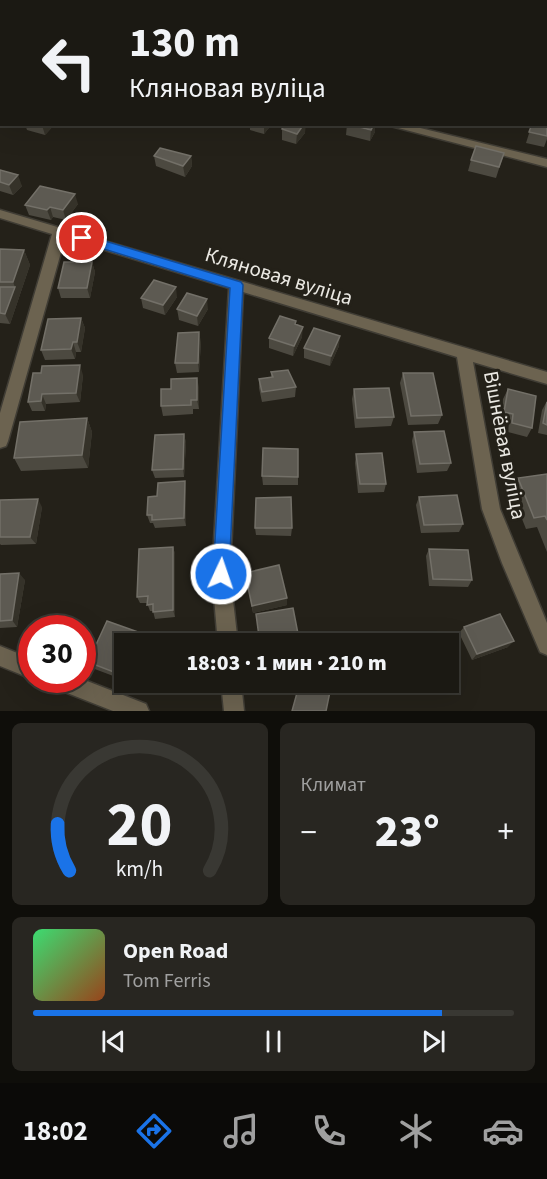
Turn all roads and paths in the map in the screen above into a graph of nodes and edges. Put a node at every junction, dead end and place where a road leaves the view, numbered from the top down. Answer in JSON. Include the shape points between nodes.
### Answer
{"nodes":[{"id":1,"x":396,"y":126,"type":"edge"},
{"id":2,"x":547,"y":163,"type":"edge"},
{"id":3,"x":0,"y":214,"type":"edge"},
{"id":4,"x":60,"y":231,"type":"junction"},
{"id":5,"x":236,"y":285,"type":"junction"},
{"id":6,"x":464,"y":352,"type":"junction"},
{"id":7,"x":547,"y":378,"type":"edge"},
{"id":8,"x":0,"y":441,"type":"edge"},
{"id":9,"x":227,"y":633,"type":"edge"},
{"id":10,"x":547,"y":645,"type":"edge"},
{"id":11,"x":0,"y":656,"type":"edge"},
{"id":12,"x":18,"y":663,"type":"edge"},
{"id":13,"x":93,"y":693,"type":"edge"},
{"id":14,"x":232,"y":693,"type":"edge"},
{"id":15,"x":139,"y":711,"type":"edge"},
{"id":16,"x":234,"y":711,"type":"edge"}],
"edges":[{"from":1,"to":2,"type":"street"},
{"from":3,"to":4,"type":"street","name":"Кляновая вуліца"},
{"from":4,"to":5,"type":"street","name":"Кляновая вуліца"},
{"from":4,"to":8,"type":"street"},
{"from":5,"to":6,"type":"street","name":"Кляновая вуліца"},
{"from":5,"to":9,"type":"street","via":[[221,574]]},
{"from":6,"to":7,"type":"street","name":"Кляновая вуліца"},
{"from":6,"to":10,"type":"street","name":"Вішнёвая вуліца","via":[[491,509]]},
{"from":11,"to":12,"type":"street"},
{"from":13,"to":15,"type":"street"},
{"from":14,"to":16,"type":"street"}]}
